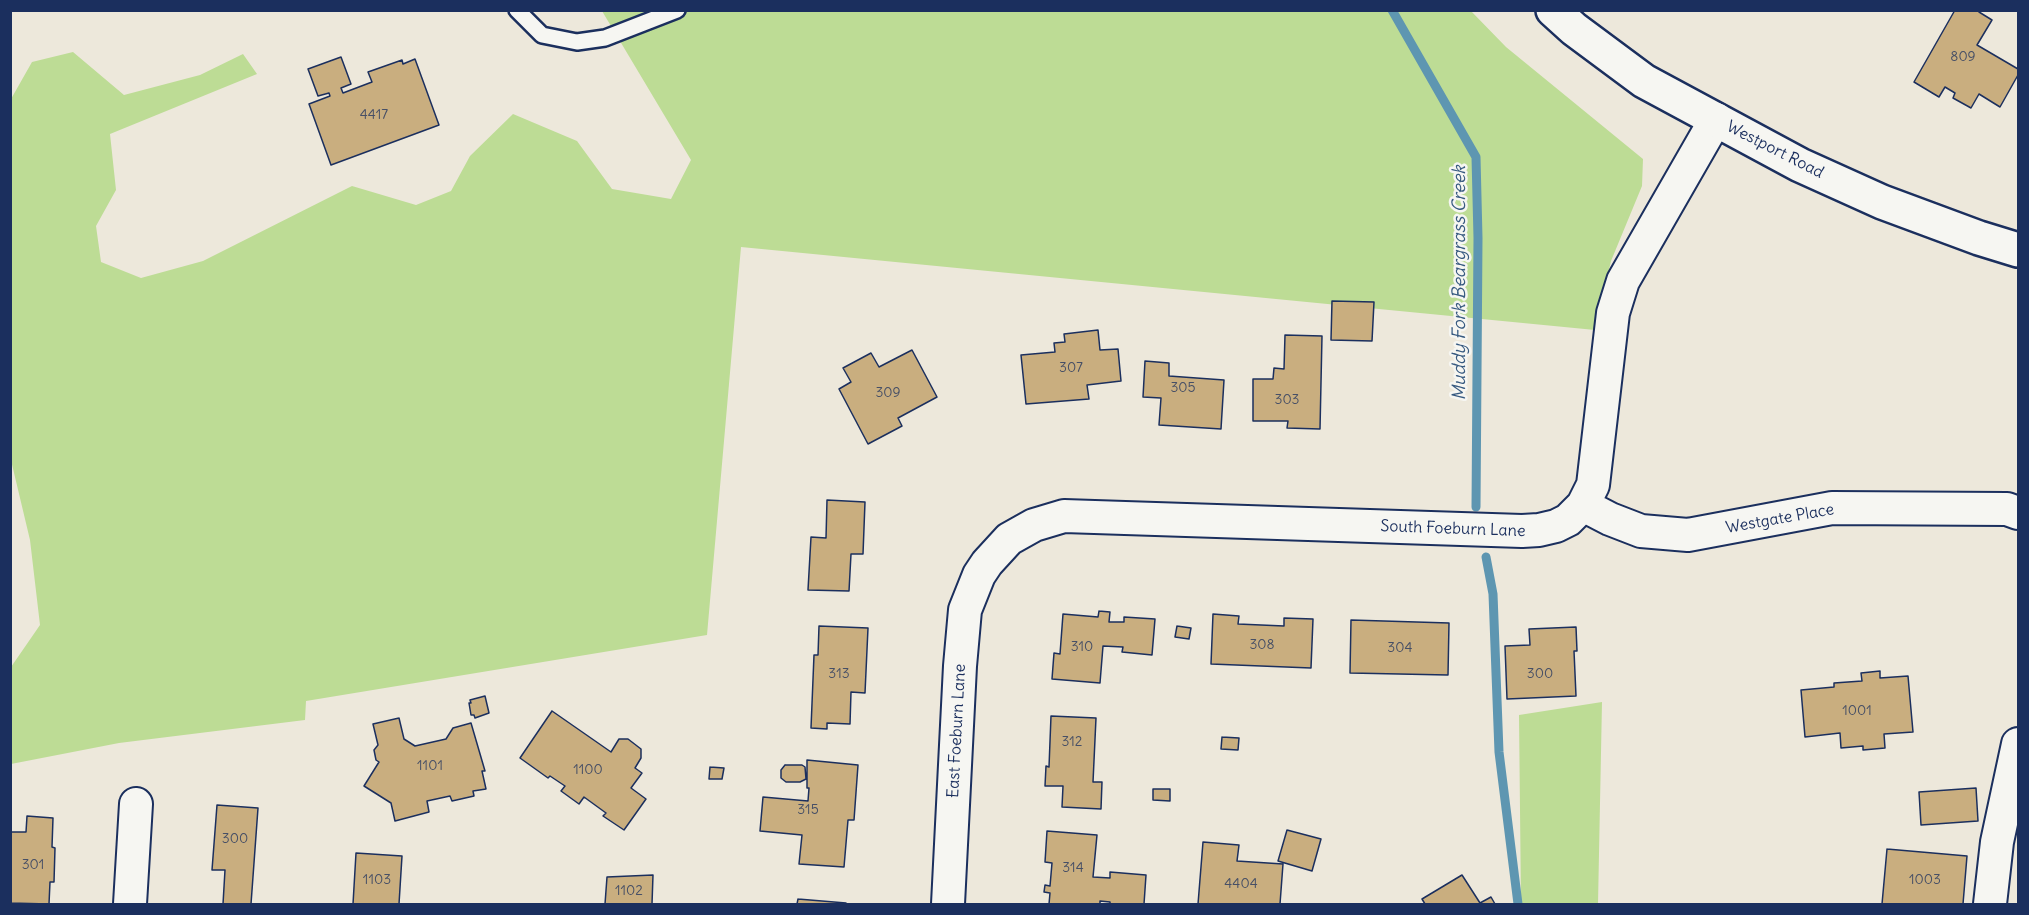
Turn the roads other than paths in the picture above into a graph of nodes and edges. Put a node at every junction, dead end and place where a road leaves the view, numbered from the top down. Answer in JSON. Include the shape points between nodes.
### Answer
{"nodes":[{"id":1,"x":518,"y":10,"type":"edge"},
{"id":2,"x":677,"y":10,"type":"edge"},
{"id":3,"x":1553,"y":10,"type":"edge"},
{"id":4,"x":1716,"y":119,"type":"junction"},
{"id":5,"x":2019,"y":250,"type":"edge"},
{"id":6,"x":1583,"y":505,"type":"junction"},
{"id":7,"x":2019,"y":513,"type":"edge"},
{"id":8,"x":987,"y":563,"type":"joint"},
{"id":9,"x":2019,"y":744,"type":"edge"},
{"id":10,"x":136,"y":804,"type":"dead end"},
{"id":11,"x":130,"y":904,"type":"edge"},
{"id":12,"x":948,"y":904,"type":"edge"},
{"id":13,"x":1990,"y":904,"type":"edge"}],
"edges":[{"from":1,"to":2,"type":"lane","via":[[542,35],[577,42],[605,38]]},
{"from":3,"to":4,"type":"main road","name":"Westport Road","via":[[1644,81]]},
{"from":4,"to":5,"type":"main road","name":"Westport Road","via":[[1800,165],[1882,202]]},
{"from":4,"to":6,"type":"street","name":"South Foeburn Lane","via":[[1623,281],[1613,313],[1593,485]]},
{"from":6,"to":7,"type":"street","name":"Westgate Place","via":[[1641,531],[1689,535],[1832,508],[2007,509]]},
{"from":6,"to":8,"type":"street","name":"South Foeburn Lane","via":[[1556,526],[1522,531],[1064,516],[1034,525],[1009,539]]},
{"from":8,"to":12,"type":"street","name":"East Foeburn Lane","via":[[965,610]]},
{"from":9,"to":13,"type":"street","via":[[1997,842]]},
{"from":10,"to":11,"type":"street"}]}
